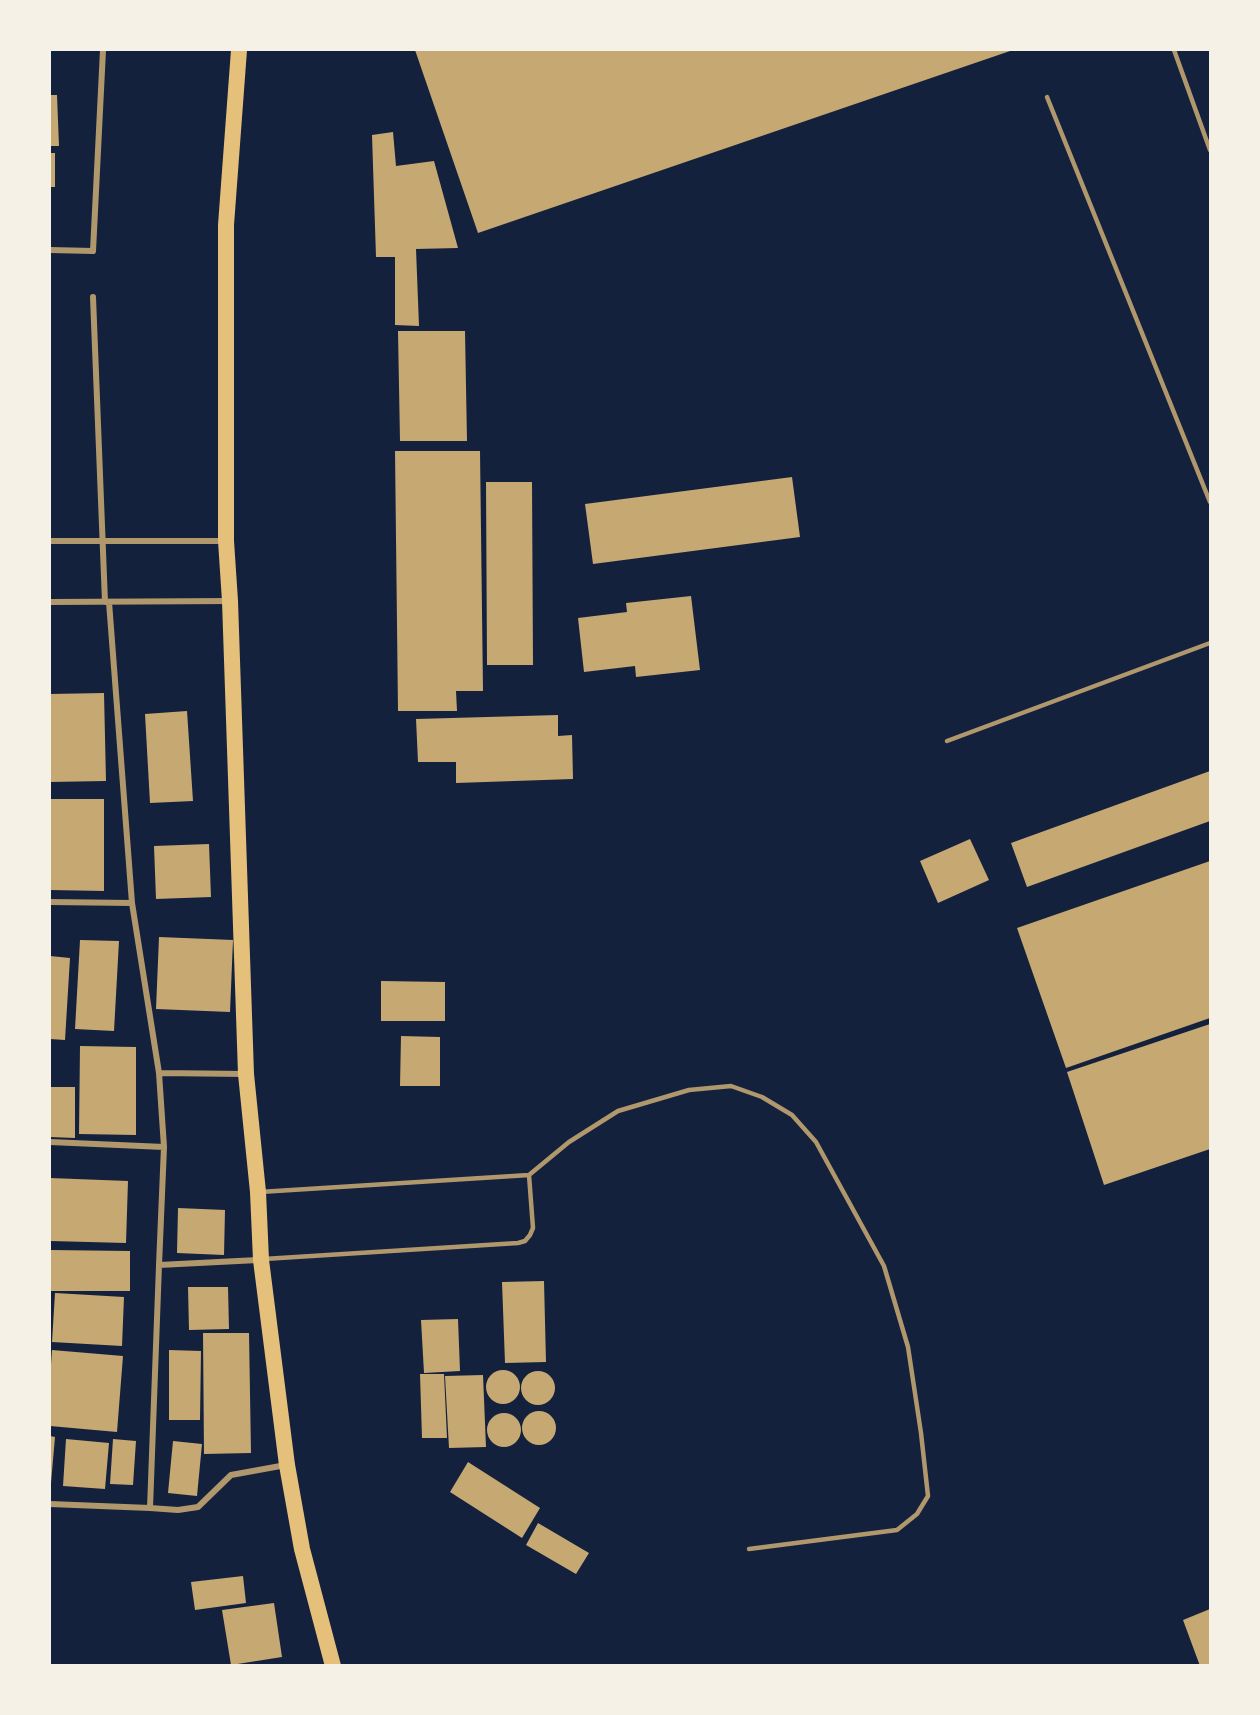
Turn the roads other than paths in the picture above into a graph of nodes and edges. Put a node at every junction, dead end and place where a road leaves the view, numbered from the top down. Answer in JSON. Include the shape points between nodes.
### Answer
{"nodes":[{"id":1,"x":103,"y":50,"type":"edge"},
{"id":2,"x":239,"y":50,"type":"edge"},
{"id":3,"x":1174,"y":50,"type":"edge"},
{"id":4,"x":1047,"y":97,"type":"dead end"},
{"id":5,"x":1210,"y":150,"type":"edge"},
{"id":6,"x":50,"y":250,"type":"edge"},
{"id":7,"x":93,"y":297,"type":"dead end"},
{"id":8,"x":1210,"y":502,"type":"edge"},
{"id":9,"x":50,"y":541,"type":"edge"},
{"id":10,"x":102,"y":541,"type":"junction"},
{"id":11,"x":226,"y":541,"type":"junction"},
{"id":12,"x":230,"y":601,"type":"junction"},
{"id":13,"x":50,"y":602,"type":"edge"},
{"id":14,"x":107,"y":602,"type":"junction"},
{"id":15,"x":1210,"y":643,"type":"edge"},
{"id":16,"x":947,"y":741,"type":"dead end"},
{"id":17,"x":50,"y":902,"type":"edge"},
{"id":18,"x":132,"y":903,"type":"junction"},
{"id":19,"x":159,"y":1073,"type":"junction"},
{"id":20,"x":246,"y":1074,"type":"junction"},
{"id":21,"x":50,"y":1142,"type":"edge"},
{"id":22,"x":164,"y":1147,"type":"junction"},
{"id":23,"x":529,"y":1175,"type":"junction"},
{"id":24,"x":258,"y":1192,"type":"junction"},
{"id":25,"x":261,"y":1260,"type":"junction"},
{"id":26,"x":159,"y":1265,"type":"junction"},
{"id":27,"x":287,"y":1465,"type":"junction"},
{"id":28,"x":50,"y":1504,"type":"edge"},
{"id":29,"x":150,"y":1508,"type":"junction"},
{"id":30,"x":749,"y":1549,"type":"dead end"},
{"id":31,"x":333,"y":1665,"type":"edge"}],
"edges":[{"from":1,"to":6,"type":"street","via":[[93,251]]},
{"from":2,"to":11,"type":"highway","via":[[226,225]]},
{"from":3,"to":5,"type":"lane"},
{"from":4,"to":8,"type":"lane"},
{"from":7,"to":10,"type":"street"},
{"from":9,"to":10,"type":"street"},
{"from":10,"to":11,"type":"street"},
{"from":10,"to":14,"type":"street"},
{"from":11,"to":12,"type":"highway"},
{"from":12,"to":14,"type":"street"},
{"from":12,"to":20,"type":"highway"},
{"from":13,"to":14,"type":"street"},
{"from":14,"to":18,"type":"street"},
{"from":15,"to":16,"type":"lane"},
{"from":17,"to":18,"type":"street"},
{"from":18,"to":19,"type":"street"},
{"from":19,"to":20,"type":"street"},
{"from":19,"to":22,"type":"street"},
{"from":20,"to":24,"type":"highway"},
{"from":21,"to":22,"type":"street"},
{"from":22,"to":26,"type":"street"},
{"from":23,"to":24,"type":"lane"},
{"from":23,"to":25,"type":"lane","via":[[533,1228],[525,1241]]},
{"from":23,"to":30,"type":"lane","via":[[569,1142],[618,1111],[689,1090],[731,1086],[762,1097],[792,1115],[816,1142],[884,1266],[908,1347],[928,1496],[917,1515],[897,1530]]},
{"from":24,"to":25,"type":"highway"},
{"from":25,"to":26,"type":"street"},
{"from":25,"to":27,"type":"highway"},
{"from":26,"to":29,"type":"street"},
{"from":27,"to":29,"type":"street","via":[[231,1475],[198,1507]]},
{"from":27,"to":31,"type":"highway","via":[[302,1549]]},
{"from":28,"to":29,"type":"street"}]}
